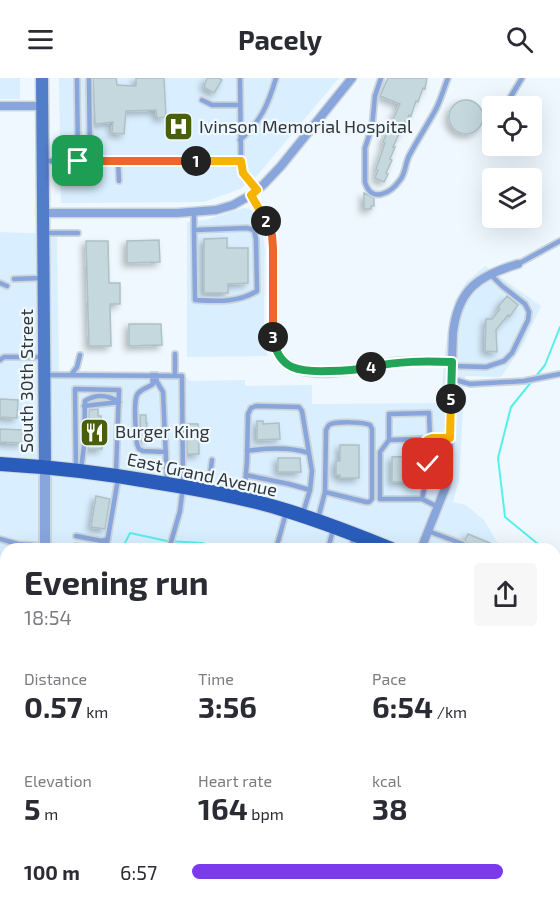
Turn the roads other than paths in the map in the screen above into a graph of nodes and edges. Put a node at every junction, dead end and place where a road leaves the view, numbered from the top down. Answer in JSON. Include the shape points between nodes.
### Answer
{"nodes":[{"id":1,"x":42,"y":78,"type":"edge"},
{"id":2,"x":77,"y":78,"type":"edge"},
{"id":3,"x":89,"y":78,"type":"edge"},
{"id":4,"x":240,"y":78,"type":"edge"},
{"id":5,"x":276,"y":78,"type":"edge"},
{"id":6,"x":352,"y":78,"type":"edge"},
{"id":7,"x":381,"y":78,"type":"edge"},
{"id":8,"x":448,"y":78,"type":"edge"},
{"id":9,"x":522,"y":78,"type":"edge"},
{"id":10,"x":511,"y":96,"type":"edge"},
{"id":11,"x":202,"y":100,"type":"dead end"},
{"id":12,"x":240,"y":105,"type":"junction"},
{"id":13,"x":0,"y":106,"type":"edge"},
{"id":14,"x":42,"y":106,"type":"junction"},
{"id":15,"x":240,"y":140,"type":"junction"},
{"id":16,"x":43,"y":161,"type":"junction"},
{"id":17,"x":78,"y":161,"type":"junction"},
{"id":18,"x":90,"y":161,"type":"junction"},
{"id":19,"x":118,"y":161,"type":"junction"},
{"id":20,"x":241,"y":161,"type":"junction"},
{"id":21,"x":119,"y":181,"type":"dead end"},
{"id":22,"x":254,"y":193,"type":"junction"},
{"id":23,"x":194,"y":212,"type":"junction"},
{"id":24,"x":44,"y":213,"type":"junction"},
{"id":25,"x":194,"y":230,"type":"junction"},
{"id":26,"x":44,"y":233,"type":"junction"},
{"id":27,"x":78,"y":233,"type":"dead end"},
{"id":28,"x":560,"y":241,"type":"edge"},
{"id":29,"x":518,"y":264,"type":"joint"},
{"id":30,"x":489,"y":273,"type":"junction"},
{"id":31,"x":44,"y":278,"type":"junction"},
{"id":32,"x":14,"y":279,"type":"dead end"},
{"id":33,"x":0,"y":283,"type":"edge"},
{"id":34,"x":7,"y":286,"type":"dead end"},
{"id":35,"x":175,"y":354,"type":"dead end"},
{"id":36,"x":80,"y":355,"type":"dead end"},
{"id":37,"x":45,"y":357,"type":"junction"},
{"id":38,"x":0,"y":360,"type":"edge"},
{"id":39,"x":452,"y":364,"type":"junction"},
{"id":40,"x":560,"y":374,"type":"edge"},
{"id":41,"x":45,"y":375,"type":"junction"},
{"id":42,"x":70,"y":375,"type":"junction"},
{"id":43,"x":154,"y":375,"type":"junction"},
{"id":44,"x":176,"y":375,"type":"junction"},
{"id":45,"x":452,"y":379,"type":"junction"},
{"id":46,"x":151,"y":386,"type":"junction"},
{"id":47,"x":160,"y":389,"type":"junction"},
{"id":48,"x":119,"y":402,"type":"junction"},
{"id":49,"x":450,"y":438,"type":"junction"},
{"id":50,"x":428,"y":439,"type":"junction"},
{"id":51,"x":389,"y":440,"type":"junction"},
{"id":52,"x":247,"y":451,"type":"junction"},
{"id":53,"x":166,"y":452,"type":"junction"},
{"id":54,"x":309,"y":453,"type":"junction"},
{"id":55,"x":212,"y":460,"type":"dead end"},
{"id":56,"x":0,"y":464,"type":"edge"},
{"id":57,"x":45,"y":466,"type":"junction"},
{"id":58,"x":79,"y":471,"type":"junction"},
{"id":59,"x":117,"y":475,"type":"junction"},
{"id":60,"x":246,"y":475,"type":"junction"},
{"id":61,"x":168,"y":484,"type":"junction"},
{"id":62,"x":183,"y":486,"type":"junction"},
{"id":63,"x":310,"y":490,"type":"junction"},
{"id":64,"x":208,"y":491,"type":"junction"},
{"id":65,"x":325,"y":492,"type":"junction"},
{"id":66,"x":243,"y":499,"type":"junction"},
{"id":67,"x":422,"y":499,"type":"junction"},
{"id":68,"x":438,"y":507,"type":"junction"},
{"id":69,"x":287,"y":511,"type":"junction"},
{"id":70,"x":302,"y":516,"type":"junction"},
{"id":71,"x":318,"y":521,"type":"junction"},
{"id":72,"x":334,"y":527,"type":"junction"},
{"id":73,"x":428,"y":531,"type":"junction"},
{"id":74,"x":355,"y":535,"type":"junction"},
{"id":75,"x":76,"y":536,"type":"dead end"},
{"id":76,"x":108,"y":539,"type":"junction"},
{"id":77,"x":45,"y":543,"type":"edge"},
{"id":78,"x":107,"y":543,"type":"edge"},
{"id":79,"x":172,"y":543,"type":"edge"},
{"id":80,"x":278,"y":543,"type":"edge"},
{"id":81,"x":329,"y":543,"type":"edge"},
{"id":82,"x":353,"y":543,"type":"edge"},
{"id":83,"x":376,"y":543,"type":"edge"},
{"id":84,"x":423,"y":543,"type":"edge"},
{"id":85,"x":460,"y":543,"type":"edge"}],
"edges":[{"from":1,"to":14,"type":"main road","name":"South 30th Street"},
{"from":2,"to":17,"type":"lane"},
{"from":3,"to":18,"type":"lane"},
{"from":4,"to":12,"type":"lane"},
{"from":5,"to":15,"type":"lane","via":[[261,116]]},
{"from":6,"to":22,"type":"street"},
{"from":7,"to":8,"type":"lane","via":[[365,148],[366,187],[381,195],[402,177],[408,156],[435,111]]},
{"from":9,"to":10,"type":"lane"},
{"from":11,"to":12,"type":"lane","via":[[212,105]]},
{"from":12,"to":15,"type":"lane"},
{"from":13,"to":14,"type":"street"},
{"from":14,"to":16,"type":"main road","name":"South 30th Street"},
{"from":15,"to":20,"type":"lane"},
{"from":16,"to":17,"type":"lane"},
{"from":16,"to":24,"type":"main road","name":"South 30th Street"},
{"from":17,"to":18,"type":"lane"},
{"from":18,"to":19,"type":"lane"},
{"from":19,"to":20,"type":"lane"},
{"from":19,"to":21,"type":"lane"},
{"from":20,"to":22,"type":"lane"},
{"from":22,"to":23,"type":"street","via":[[225,208]]},
{"from":22,"to":39,"type":"street","via":[[272,235],[273,332],[275,347],[284,362],[291,368],[315,372],[404,362]]},
{"from":23,"to":24,"type":"street"},
{"from":23,"to":25,"type":"lane"},
{"from":24,"to":26,"type":"main road","name":"South 30th Street"},
{"from":25,"to":25,"type":"lane","via":[[254,230],[257,291],[232,301],[195,300]]},
{"from":26,"to":27,"type":"lane"},
{"from":26,"to":31,"type":"main road","name":"South 30th Street"},
{"from":28,"to":29,"type":"lane"},
{"from":29,"to":30,"type":"street"},
{"from":30,"to":39,"type":"street","via":[[469,290],[459,308]]},
{"from":30,"to":39,"type":"lane","via":[[525,304],[528,320],[504,362],[486,367]]},
{"from":31,"to":32,"type":"lane"},
{"from":31,"to":37,"type":"main road","name":"South 30th Street"},
{"from":33,"to":34,"type":"lane"},
{"from":35,"to":44,"type":"lane"},
{"from":36,"to":42,"type":"lane"},
{"from":37,"to":38,"type":"lane"},
{"from":37,"to":41,"type":"main road","name":"South 30th Street"},
{"from":39,"to":45,"type":"street"},
{"from":40,"to":45,"type":"lane","via":[[470,384]]},
{"from":41,"to":42,"type":"lane"},
{"from":41,"to":57,"type":"main road","name":"South 30th Street"},
{"from":42,"to":43,"type":"lane"},
{"from":43,"to":44,"type":"lane"},
{"from":43,"to":46,"type":"lane"},
{"from":43,"to":47,"type":"lane"},
{"from":44,"to":62,"type":"lane","via":[[182,376]]},
{"from":45,"to":49,"type":"street"},
{"from":46,"to":47,"type":"lane"},
{"from":46,"to":53,"type":"lane","via":[[137,394],[137,444],[143,451]]},
{"from":47,"to":53,"type":"lane"},
{"from":48,"to":58,"type":"lane","via":[[84,406],[84,446]]},
{"from":48,"to":58,"type":"lane","via":[[119,390],[75,389]]},
{"from":48,"to":59,"type":"lane"},
{"from":49,"to":50,"type":"lane"},
{"from":49,"to":68,"type":"street","via":[[446,486]]},
{"from":50,"to":51,"type":"lane"},
{"from":50,"to":51,"type":"lane","via":[[429,414],[389,414]]},
{"from":50,"to":67,"type":"lane"},
{"from":51,"to":67,"type":"lane","via":[[380,452],[380,499]]},
{"from":52,"to":54,"type":"lane"},
{"from":52,"to":54,"type":"lane","via":[[250,408],[299,407]]},
{"from":52,"to":60,"type":"lane"},
{"from":53,"to":61,"type":"lane"},
{"from":54,"to":63,"type":"lane"},
{"from":55,"to":64,"type":"lane"},
{"from":56,"to":57,"type":"main road","name":"East Grand Avenue"},
{"from":57,"to":58,"type":"main road","name":"East Grand Avenue"},
{"from":57,"to":77,"type":"street","name":"South 30th Street"},
{"from":58,"to":59,"type":"main road","name":"East Grand Avenue"},
{"from":59,"to":61,"type":"main road","name":"East Grand Avenue"},
{"from":59,"to":76,"type":"lane"},
{"from":60,"to":63,"type":"lane"},
{"from":60,"to":66,"type":"lane"},
{"from":61,"to":62,"type":"main road","name":"East Grand Avenue"},
{"from":62,"to":64,"type":"main road","name":"East Grand Avenue"},
{"from":62,"to":79,"type":"lane"},
{"from":63,"to":70,"type":"lane"},
{"from":64,"to":66,"type":"main road","name":"East Grand Avenue"},
{"from":65,"to":65,"type":"lane","via":[[329,425],[370,425],[372,499],[366,502]]},
{"from":65,"to":71,"type":"lane"},
{"from":66,"to":69,"type":"main road","name":"East Grand Avenue"},
{"from":67,"to":68,"type":"lane"},
{"from":68,"to":73,"type":"street"},
{"from":69,"to":70,"type":"main road","name":"East Grand Avenue"},
{"from":69,"to":80,"type":"lane"},
{"from":70,"to":71,"type":"main road","name":"East Grand Avenue"},
{"from":71,"to":72,"type":"main road","name":"East Grand Avenue"},
{"from":72,"to":74,"type":"main road","name":"East Grand Avenue"},
{"from":72,"to":81,"type":"lane"},
{"from":73,"to":84,"type":"street"},
{"from":73,"to":85,"type":"lane"},
{"from":74,"to":82,"type":"lane"},
{"from":74,"to":83,"type":"main road","name":"East Grand Avenue"},
{"from":75,"to":76,"type":"lane"},
{"from":76,"to":78,"type":"lane"}]}
